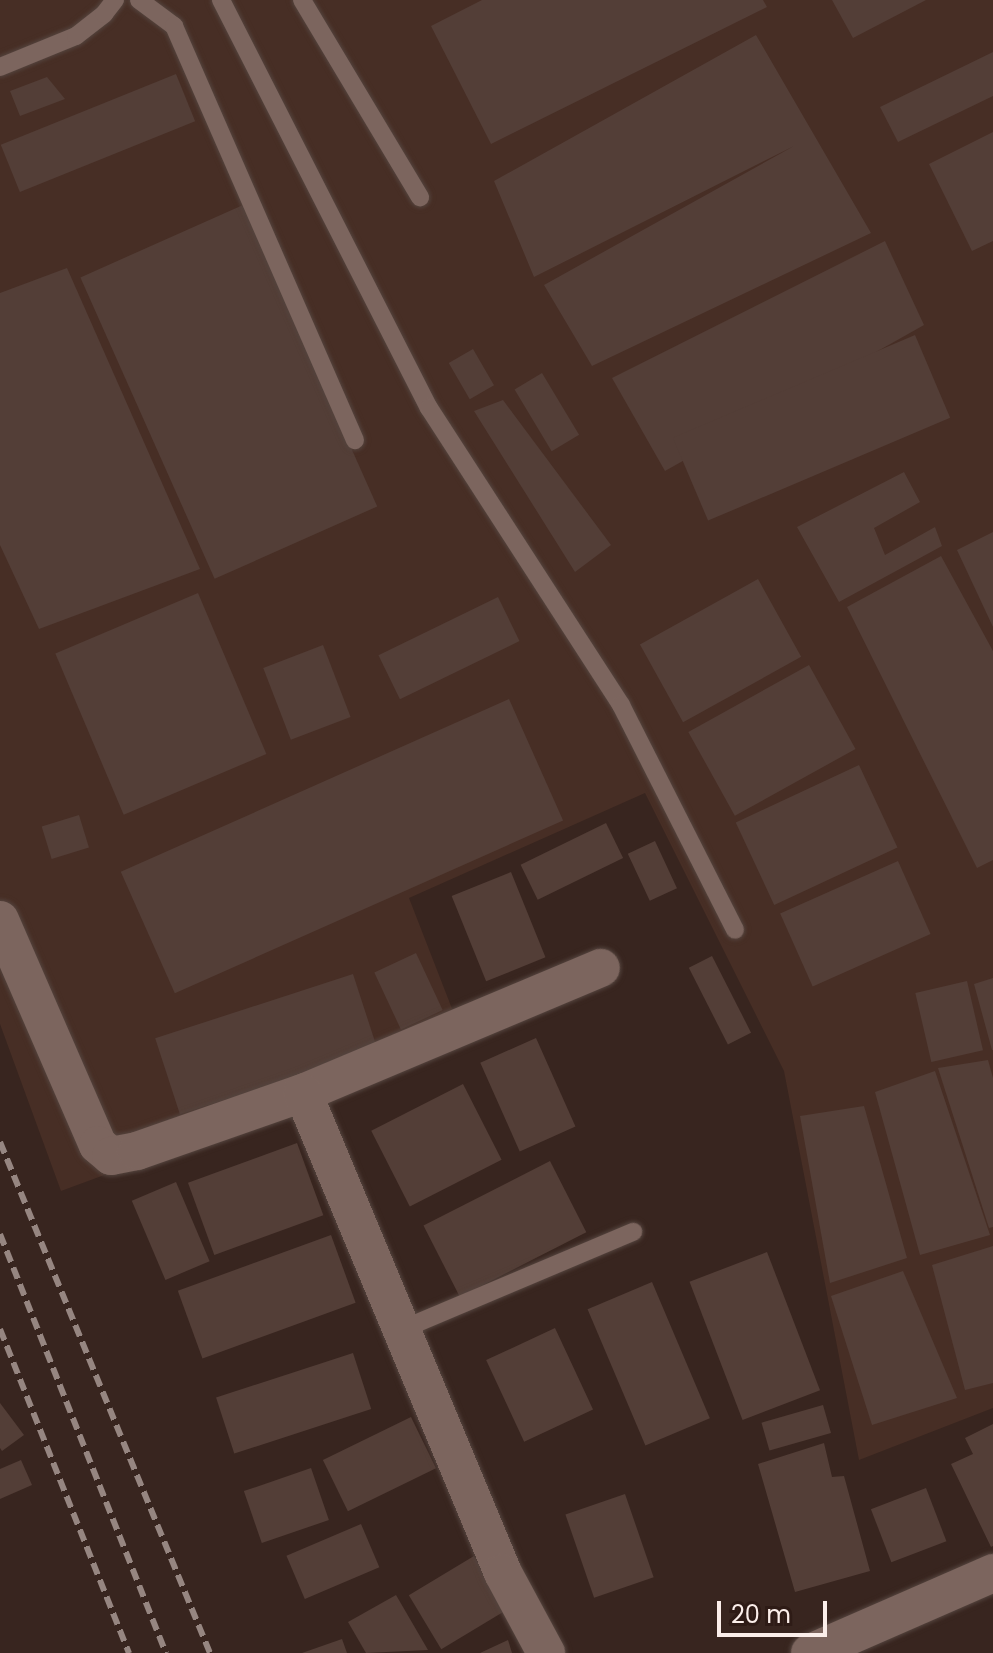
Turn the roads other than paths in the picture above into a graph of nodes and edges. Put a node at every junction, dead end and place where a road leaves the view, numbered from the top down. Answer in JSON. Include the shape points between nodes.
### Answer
{"nodes":[{"id":1,"x":115,"y":0,"type":"edge"},
{"id":2,"x":139,"y":0,"type":"edge"},
{"id":3,"x":221,"y":0,"type":"edge"},
{"id":4,"x":302,"y":0,"type":"edge"},
{"id":5,"x":0,"y":67,"type":"edge"},
{"id":6,"x":420,"y":197,"type":"dead end"},
{"id":7,"x":355,"y":440,"type":"dead end"},
{"id":8,"x":0,"y":920,"type":"edge"},
{"id":9,"x":735,"y":930,"type":"dead end"},
{"id":10,"x":601,"y":968,"type":"dead end"},
{"id":11,"x":303,"y":1093,"type":"junction"},
{"id":12,"x":633,"y":1232,"type":"dead end"},
{"id":13,"x":403,"y":1329,"type":"junction"},
{"id":14,"x":993,"y":1573,"type":"edge"},
{"id":15,"x":546,"y":1653,"type":"edge"},
{"id":16,"x":810,"y":1653,"type":"edge"}],
"edges":[{"from":1,"to":5,"type":"lane","via":[[76,36]]},
{"from":2,"to":7,"type":"lane","via":[[174,26]]},
{"from":3,"to":9,"type":"lane","via":[[429,408],[621,705]]},
{"from":4,"to":6,"type":"lane"},
{"from":8,"to":11,"type":"street","via":[[98,1145],[111,1156]]},
{"from":10,"to":11,"type":"street"},
{"from":11,"to":13,"type":"street"},
{"from":12,"to":13,"type":"lane"},
{"from":13,"to":15,"type":"street","via":[[503,1573]]},
{"from":14,"to":16,"type":"street"}]}
